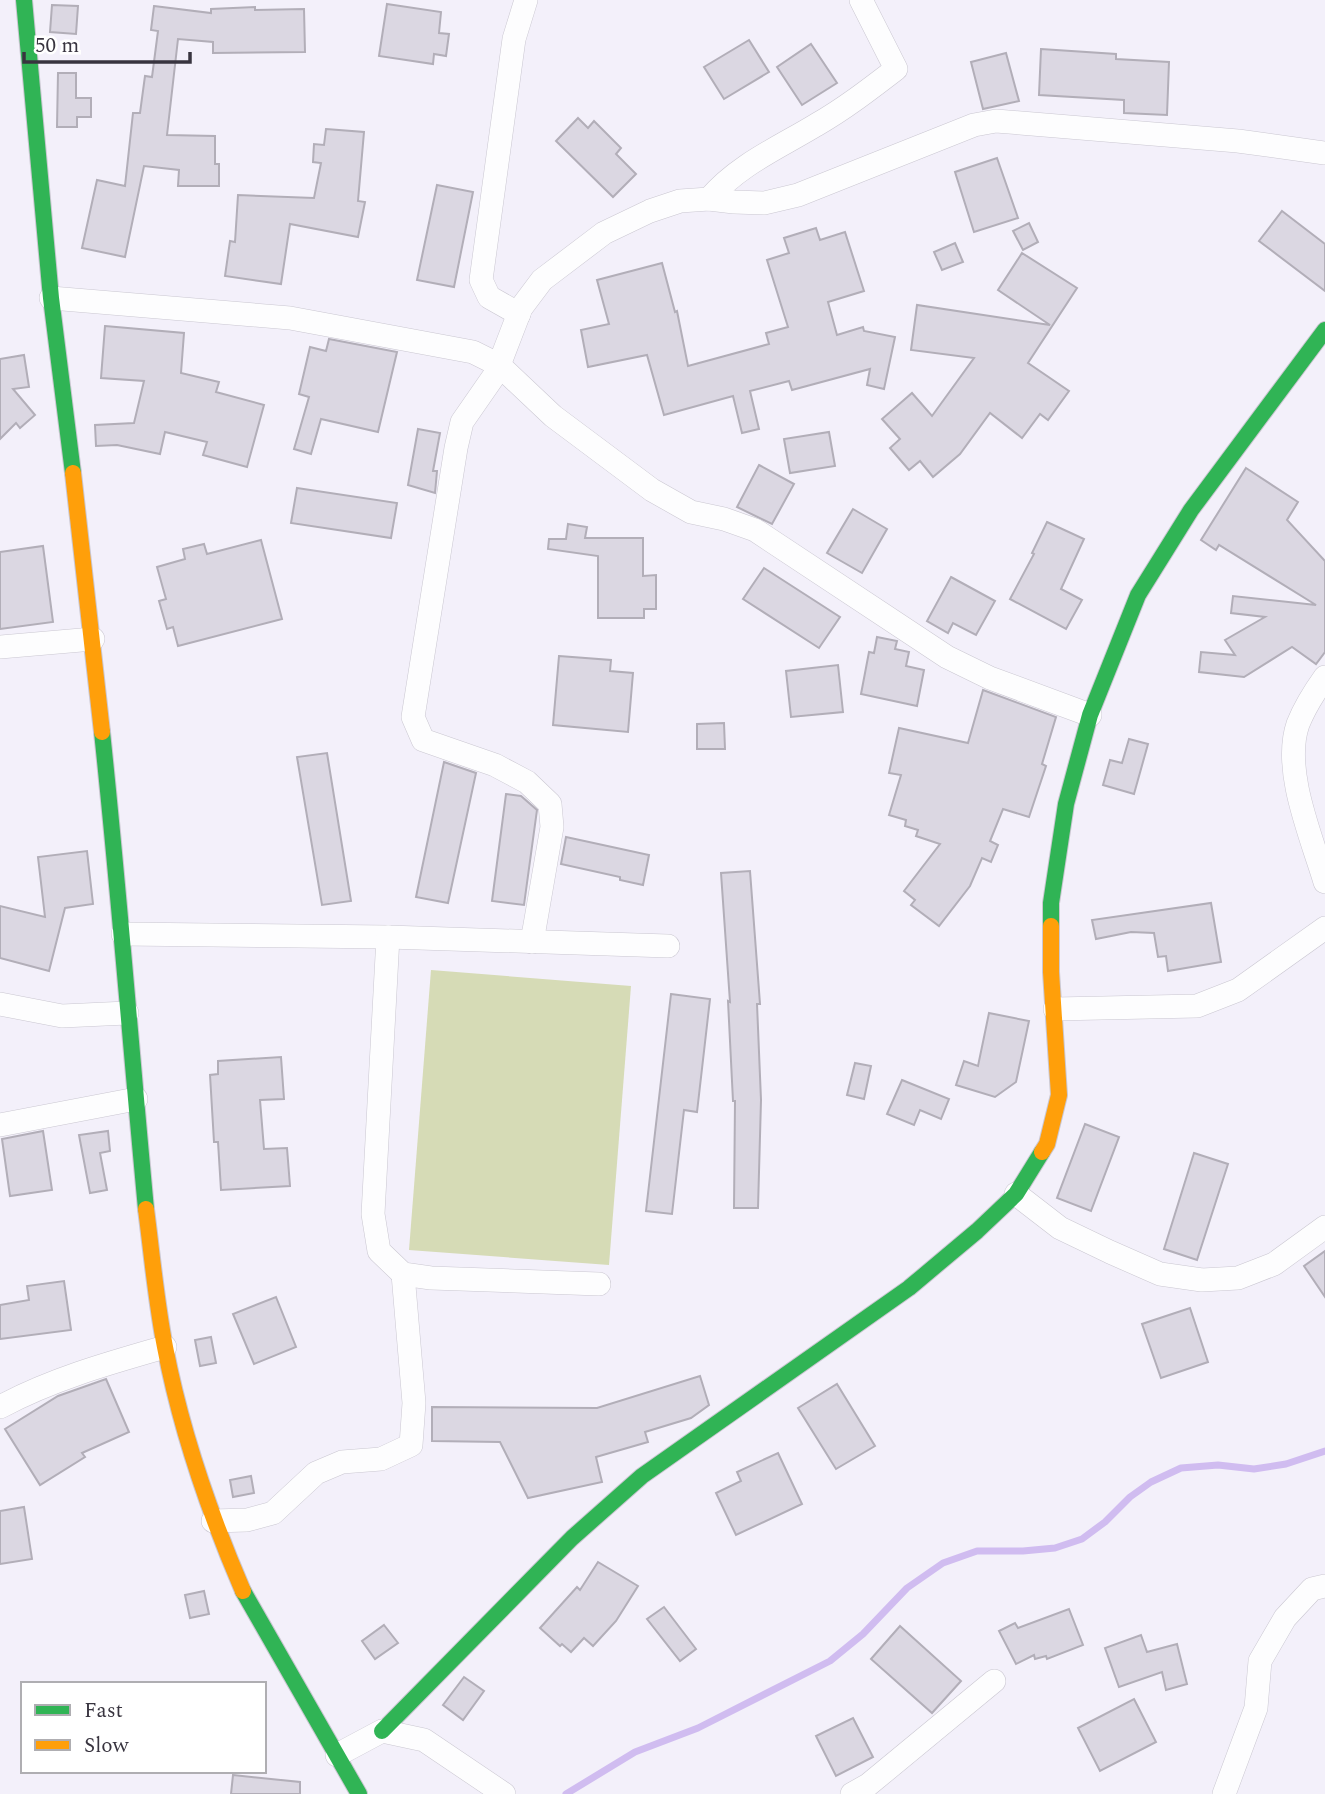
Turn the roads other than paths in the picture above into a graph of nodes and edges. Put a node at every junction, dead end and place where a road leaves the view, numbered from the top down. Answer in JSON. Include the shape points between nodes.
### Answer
{"nodes":[{"id":1,"x":24,"y":0,"type":"edge"},
{"id":2,"x":526,"y":0,"type":"edge"},
{"id":3,"x":861,"y":0,"type":"edge"},
{"id":4,"x":1325,"y":152,"type":"edge"},
{"id":5,"x":709,"y":199,"type":"junction"},
{"id":6,"x":51,"y":298,"type":"junction"},
{"id":7,"x":519,"y":314,"type":"junction"},
{"id":8,"x":1325,"y":330,"type":"edge"},
{"id":9,"x":499,"y":365,"type":"junction"},
{"id":10,"x":93,"y":639,"type":"junction"},
{"id":11,"x":0,"y":647,"type":"edge"},
{"id":12,"x":1325,"y":677,"type":"edge"},
{"id":13,"x":1090,"y":715,"type":"junction"},
{"id":14,"x":1325,"y":882,"type":"edge"},
{"id":15,"x":1325,"y":928,"type":"edge"},
{"id":16,"x":123,"y":934,"type":"junction"},
{"id":17,"x":388,"y":937,"type":"junction"},
{"id":18,"x":532,"y":942,"type":"junction"},
{"id":19,"x":668,"y":946,"type":"dead end"},
{"id":20,"x":0,"y":1004,"type":"edge"},
{"id":21,"x":1055,"y":1009,"type":"junction"},
{"id":22,"x":127,"y":1013,"type":"junction"},
{"id":23,"x":136,"y":1098,"type":"junction"},
{"id":24,"x":0,"y":1125,"type":"edge"},
{"id":25,"x":1016,"y":1194,"type":"junction"},
{"id":26,"x":1325,"y":1227,"type":"edge"},
{"id":27,"x":403,"y":1275,"type":"junction"},
{"id":28,"x":599,"y":1284,"type":"dead end"},
{"id":29,"x":165,"y":1348,"type":"junction"},
{"id":30,"x":0,"y":1407,"type":"edge"},
{"id":31,"x":213,"y":1521,"type":"junction"},
{"id":32,"x":1325,"y":1586,"type":"edge"},
{"id":33,"x":994,"y":1681,"type":"dead end"},
{"id":34,"x":382,"y":1731,"type":"junction"},
{"id":35,"x":337,"y":1755,"type":"junction"},
{"id":36,"x":359,"y":1794,"type":"edge"},
{"id":37,"x":504,"y":1794,"type":"edge"},
{"id":38,"x":852,"y":1794,"type":"edge"},
{"id":39,"x":1224,"y":1794,"type":"edge"}],
"edges":[{"from":1,"to":6,"type":"street"},
{"from":2,"to":7,"type":"street","via":[[514,39],[481,280],[489,298]]},
{"from":3,"to":5,"type":"street","via":[[896,69],[817,125],[749,162]]},
{"from":4,"to":5,"type":"street","via":[[996,121],[974,125],[798,195],[764,203]]},
{"from":5,"to":7,"type":"street","via":[[680,201],[604,233],[542,280]]},
{"from":6,"to":9,"type":"street","via":[[290,318],[452,347]]},
{"from":6,"to":10,"type":"street"},
{"from":7,"to":9,"type":"street"},
{"from":8,"to":13,"type":"street","via":[[1191,510],[1138,595]]},
{"from":9,"to":13,"type":"street","via":[[553,416],[652,490],[691,512],[755,530],[947,657]]},
{"from":9,"to":18,"type":"street","via":[[463,422],[456,448],[413,717],[423,740],[495,765],[527,782],[550,804],[552,827]]},
{"from":10,"to":11,"type":"street"},
{"from":10,"to":16,"type":"street"},
{"from":12,"to":14,"type":"street","via":[[1298,725],[1293,752],[1297,788]]},
{"from":13,"to":21,"type":"street","via":[[1066,804],[1051,903]]},
{"from":15,"to":21,"type":"street","via":[[1238,990],[1197,1006]]},
{"from":16,"to":17,"type":"street"},
{"from":16,"to":22,"type":"street"},
{"from":17,"to":18,"type":"street"},
{"from":17,"to":27,"type":"street","via":[[373,1214],[379,1251]]},
{"from":18,"to":19,"type":"street"},
{"from":20,"to":22,"type":"street","via":[[62,1016]]},
{"from":21,"to":25,"type":"street","via":[[1059,1095],[1047,1144]]},
{"from":22,"to":23,"type":"street"},
{"from":23,"to":24,"type":"street"},
{"from":23,"to":29,"type":"street"},
{"from":25,"to":26,"type":"street","via":[[1060,1228],[1110,1252],[1160,1274],[1202,1280],[1238,1278],[1274,1264]]},
{"from":25,"to":34,"type":"street","via":[[909,1288],[642,1475],[572,1538]]},
{"from":27,"to":28,"type":"street"},
{"from":27,"to":31,"type":"street","via":[[414,1403],[411,1445],[381,1459],[342,1462],[316,1473],[273,1513],[247,1520]]},
{"from":29,"to":30,"type":"street","via":[[103,1364]]},
{"from":29,"to":31,"type":"street"},
{"from":31,"to":35,"type":"street","via":[[248,1603]]},
{"from":32,"to":39,"type":"street","via":[[1312,1589],[1285,1618],[1260,1661],[1256,1708]]},
{"from":33,"to":38,"type":"street","via":[[869,1785]]},
{"from":34,"to":35,"type":"street"},
{"from":34,"to":37,"type":"street","via":[[424,1740]]},
{"from":35,"to":36,"type":"street"}]}
